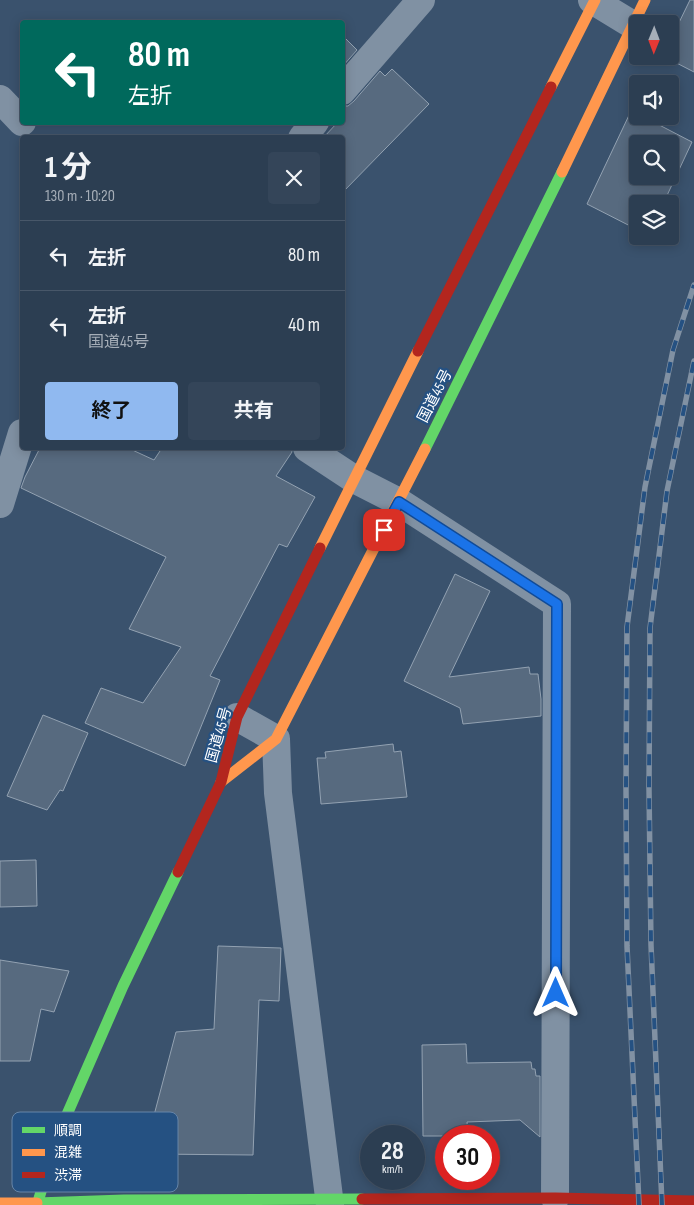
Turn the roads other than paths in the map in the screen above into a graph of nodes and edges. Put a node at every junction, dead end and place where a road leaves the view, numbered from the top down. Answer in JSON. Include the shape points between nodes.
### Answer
{"nodes":[{"id":1,"x":420,"y":0,"type":"edge"},
{"id":2,"x":594,"y":0,"type":"edge"},
{"id":3,"x":645,"y":0,"type":"edge"},
{"id":4,"x":638,"y":15,"type":"edge"},
{"id":5,"x":629,"y":22,"type":"edge"},
{"id":6,"x":629,"y":32,"type":"edge"},
{"id":7,"x":345,"y":87,"type":"edge"},
{"id":8,"x":0,"y":99,"type":"edge"},
{"id":9,"x":20,"y":119,"type":"edge"},
{"id":10,"x":26,"y":125,"type":"edge"},
{"id":11,"x":313,"y":125,"type":"edge"},
{"id":12,"x":34,"y":135,"type":"edge"},
{"id":13,"x":304,"y":135,"type":"edge"},
{"id":14,"x":20,"y":439,"type":"edge"},
{"id":15,"x":309,"y":450,"type":"edge"},
{"id":16,"x":354,"y":479,"type":"junction"},
{"id":17,"x":399,"y":502,"type":"junction"},
{"id":18,"x":0,"y":504,"type":"edge"},
{"id":19,"x":237,"y":718,"type":"junction"},
{"id":20,"x":276,"y":739,"type":"junction"},
{"id":21,"x":221,"y":782,"type":"junction"},
{"id":22,"x":68,"y":1112,"type":"edge"},
{"id":23,"x":41,"y":1192,"type":"edge"},
{"id":24,"x":555,"y":1198,"type":"junction"},
{"id":25,"x":694,"y":1201,"type":"edge"},
{"id":26,"x":329,"y":1202,"type":"edge"},
{"id":27,"x":0,"y":1203,"type":"edge"},
{"id":28,"x":37,"y":1204,"type":"edge"}],
"edges":[{"from":1,"to":7,"type":"street"},
{"from":2,"to":5,"type":"street"},
{"from":2,"to":16,"type":"main road","name":"国道45号"},
{"from":3,"to":4,"type":"main road","name":"国道45号"},
{"from":6,"to":17,"type":"main road","name":"国道45号"},
{"from":8,"to":9,"type":"street"},
{"from":10,"to":12,"type":"street"},
{"from":11,"to":13,"type":"street"},
{"from":14,"to":18,"type":"street"},
{"from":15,"to":16,"type":"street"},
{"from":16,"to":17,"type":"street"},
{"from":16,"to":19,"type":"main road","name":"国道45号"},
{"from":17,"to":20,"type":"main road","name":"国道45号"},
{"from":17,"to":24,"type":"street","via":[[557,604]]},
{"from":19,"to":20,"type":"street"},
{"from":19,"to":21,"type":"main road","name":"国道45号"},
{"from":20,"to":21,"type":"main road","name":"国道45号"},
{"from":20,"to":26,"type":"street","via":[[278,793]]},
{"from":21,"to":22,"type":"main road","name":"国道45号","via":[[123,986]]},
{"from":23,"to":28,"type":"main road","name":"国道45号"},
{"from":24,"to":25,"type":"main road"},
{"from":24,"to":26,"type":"main road"},
{"from":26,"to":28,"type":"main road","via":[[124,1200]]},
{"from":27,"to":28,"type":"main road"}]}
